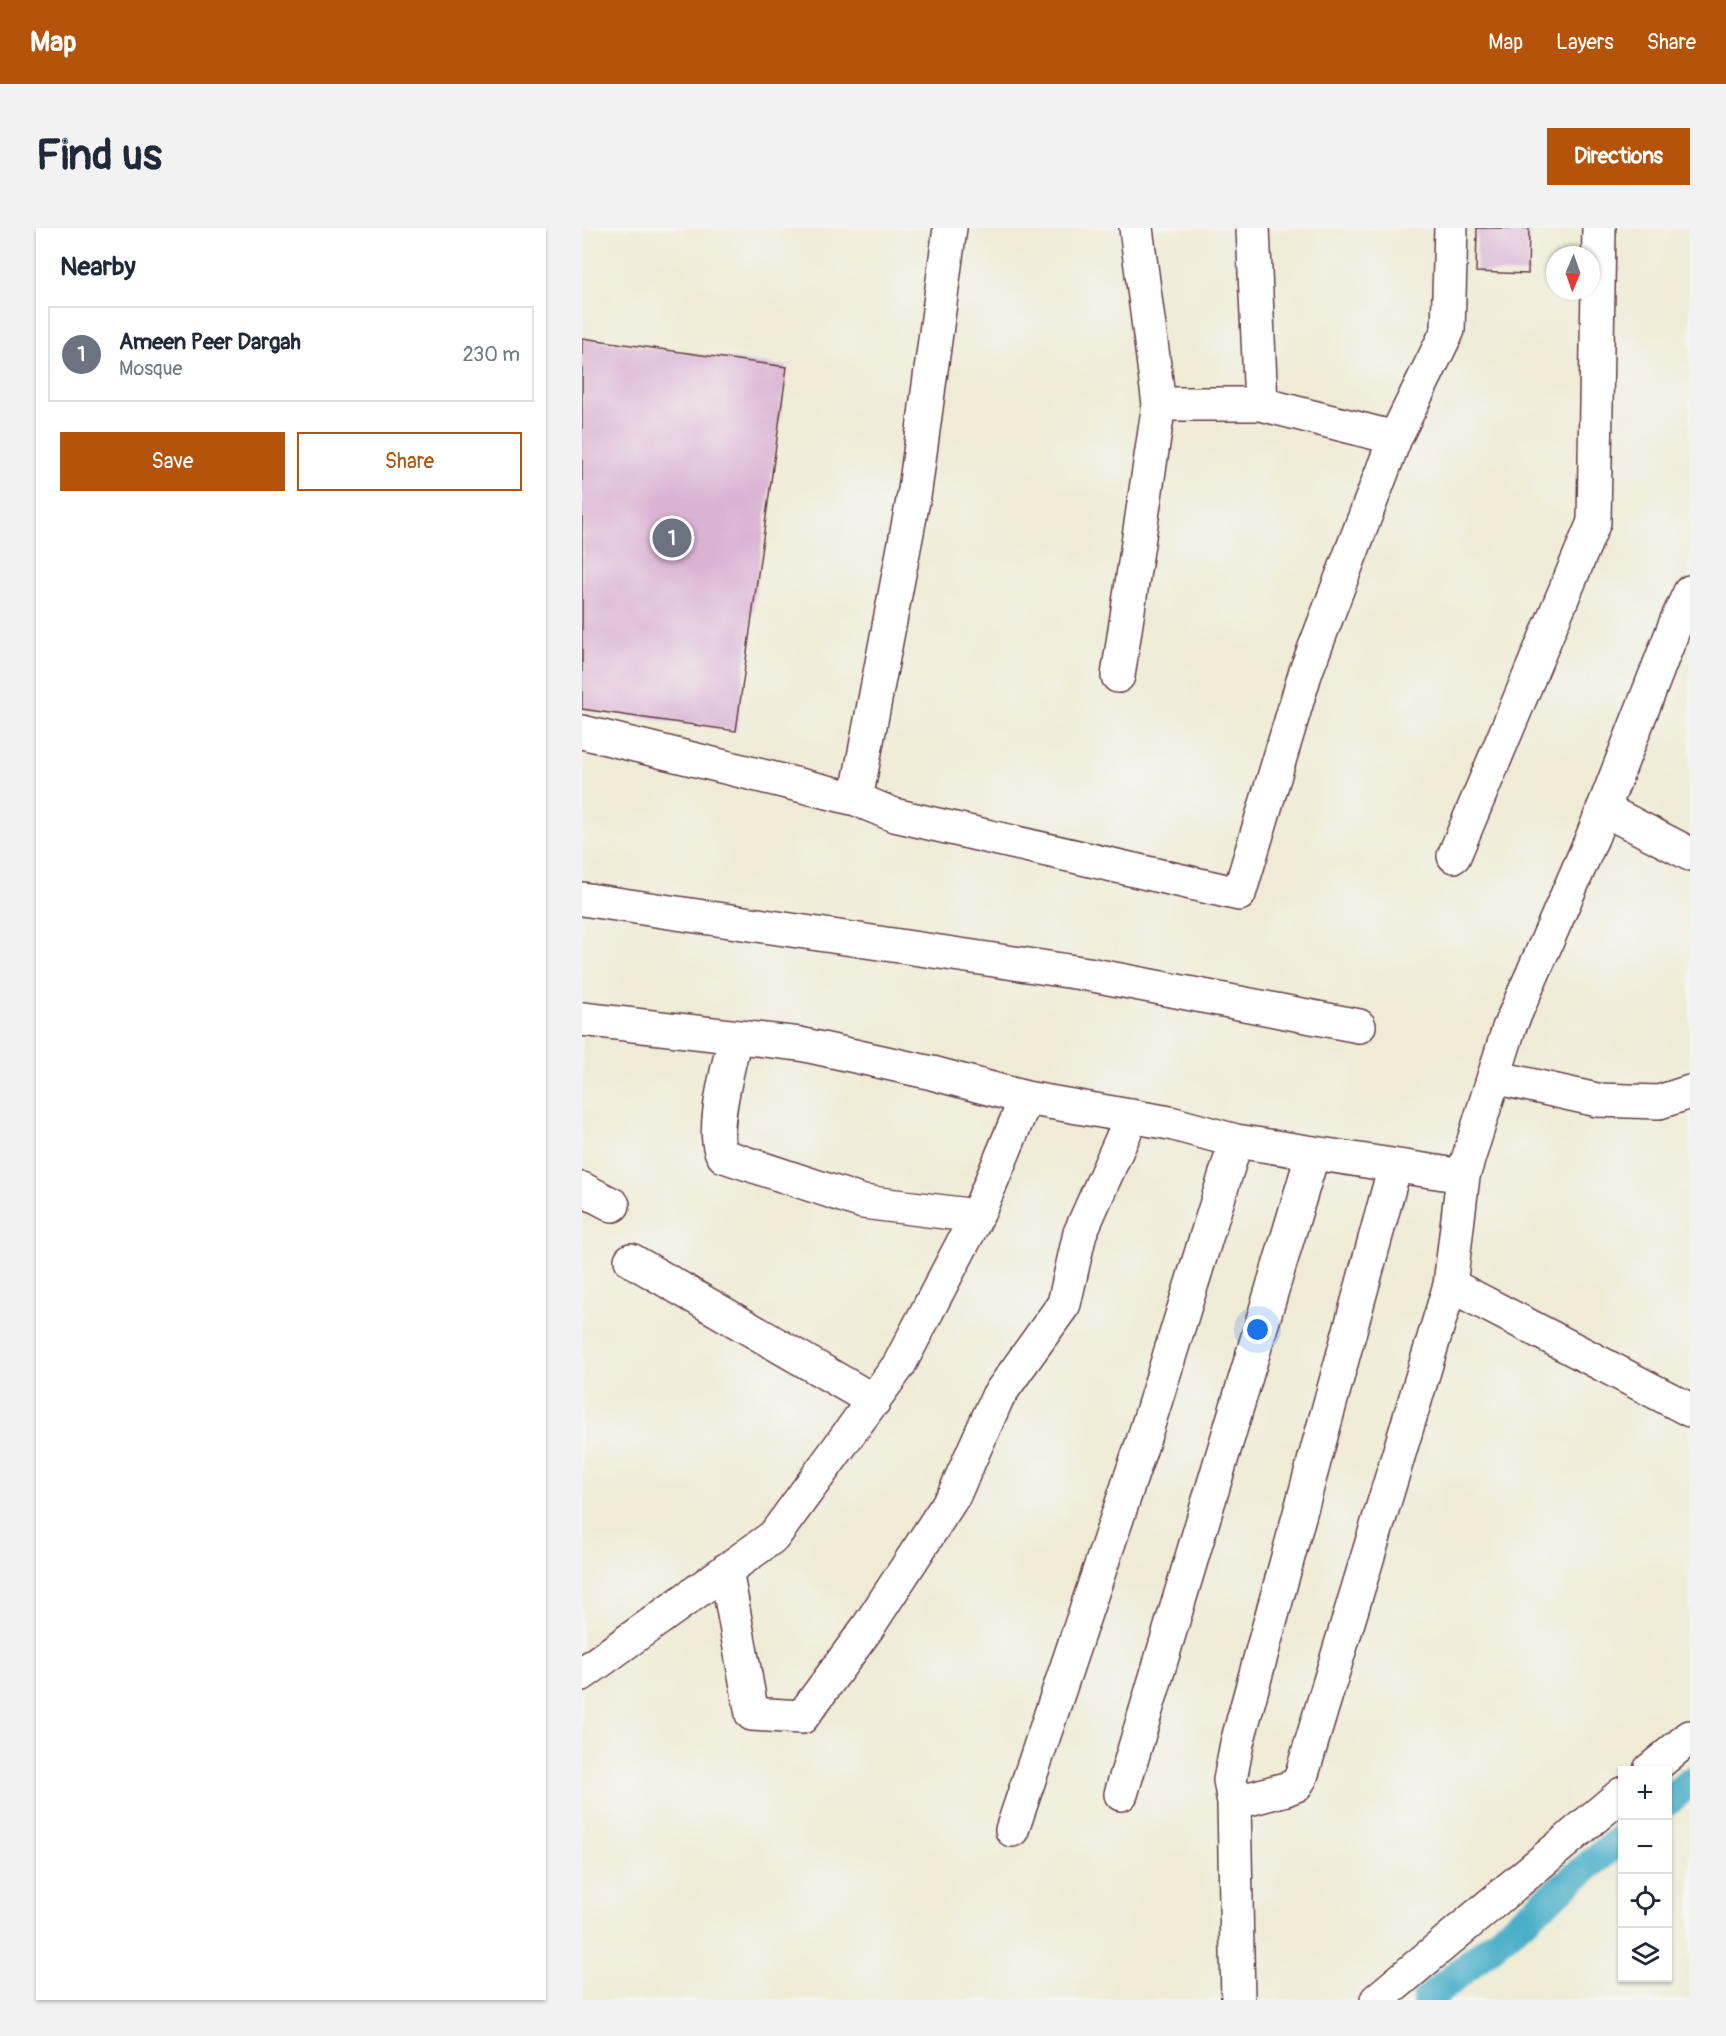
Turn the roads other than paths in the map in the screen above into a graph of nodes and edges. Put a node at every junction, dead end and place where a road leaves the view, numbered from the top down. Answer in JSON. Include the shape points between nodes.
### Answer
{"nodes":[{"id":1,"x":950,"y":228,"type":"edge"},
{"id":2,"x":1136,"y":228,"type":"edge"},
{"id":3,"x":1253,"y":228,"type":"edge"},
{"id":4,"x":1451,"y":228,"type":"edge"},
{"id":5,"x":1599,"y":228,"type":"edge"},
{"id":6,"x":1159,"y":404,"type":"junction"},
{"id":7,"x":1261,"y":404,"type":"junction"},
{"id":8,"x":1395,"y":438,"type":"junction"},
{"id":9,"x":1690,"y":592,"type":"edge"},
{"id":10,"x":1118,"y":676,"type":"dead end"},
{"id":11,"x":582,"y":732,"type":"edge"},
{"id":12,"x":856,"y":799,"type":"junction"},
{"id":13,"x":1603,"y":809,"type":"junction"},
{"id":14,"x":1690,"y":854,"type":"edge"},
{"id":15,"x":1454,"y":856,"type":"dead end"},
{"id":16,"x":582,"y":899,"type":"edge"},
{"id":17,"x":582,"y":1019,"type":"edge"},
{"id":18,"x":1359,"y":1026,"type":"dead end"},
{"id":19,"x":735,"y":1037,"type":"junction"},
{"id":20,"x":1494,"y":1077,"type":"junction"},
{"id":21,"x":1690,"y":1092,"type":"edge"},
{"id":22,"x":1026,"y":1098,"type":"junction"},
{"id":23,"x":1132,"y":1116,"type":"junction"},
{"id":24,"x":1236,"y":1141,"type":"junction"},
{"id":25,"x":1313,"y":1154,"type":"junction"},
{"id":26,"x":1395,"y":1166,"type":"junction"},
{"id":27,"x":1463,"y":1176,"type":"junction"},
{"id":28,"x":582,"y":1189,"type":"edge"},
{"id":29,"x":613,"y":1205,"type":"dead end"},
{"id":30,"x":977,"y":1216,"type":"junction"},
{"id":31,"x":631,"y":1260,"type":"dead end"},
{"id":32,"x":1450,"y":1285,"type":"junction"},
{"id":33,"x":874,"y":1401,"type":"junction"},
{"id":34,"x":1690,"y":1410,"type":"edge"},
{"id":35,"x":726,"y":1570,"type":"junction"},
{"id":36,"x":582,"y":1674,"type":"edge"},
{"id":37,"x":1690,"y":1737,"type":"edge"},
{"id":38,"x":1655,"y":1766,"type":"edge"},
{"id":39,"x":1121,"y":1794,"type":"dead end"},
{"id":40,"x":1618,"y":1798,"type":"edge"},
{"id":41,"x":1234,"y":1803,"type":"junction"},
{"id":42,"x":1012,"y":1830,"type":"dead end"},
{"id":43,"x":1238,"y":2000,"type":"edge"},
{"id":44,"x":1377,"y":2000,"type":"edge"}],
"edges":[{"from":1,"to":12,"type":"street","via":[[915,490]]},
{"from":2,"to":6,"type":"street"},
{"from":3,"to":7,"type":"street"},
{"from":4,"to":8,"type":"street","via":[[1448,330]]},
{"from":5,"to":15,"type":"street","via":[[1594,522]]},
{"from":6,"to":7,"type":"street"},
{"from":6,"to":10,"type":"street"},
{"from":7,"to":8,"type":"street"},
{"from":8,"to":12,"type":"street","via":[[1306,671],[1239,894],[894,815]]},
{"from":9,"to":13,"type":"street"},
{"from":11,"to":12,"type":"street"},
{"from":13,"to":14,"type":"street"},
{"from":13,"to":20,"type":"street","via":[[1509,1028]]},
{"from":16,"to":18,"type":"street","via":[[1088,974]]},
{"from":17,"to":19,"type":"street"},
{"from":19,"to":22,"type":"street","via":[[800,1044]]},
{"from":19,"to":30,"type":"street","via":[[717,1131],[719,1150],[724,1156],[863,1202]]},
{"from":20,"to":21,"type":"street","via":[[1597,1100],[1659,1102]]},
{"from":20,"to":27,"type":"street"},
{"from":22,"to":23,"type":"street"},
{"from":22,"to":30,"type":"street"},
{"from":23,"to":24,"type":"street"},
{"from":23,"to":35,"type":"street","via":[[1080,1233],[1064,1304],[998,1396],[954,1495],[868,1627],[802,1717],[752,1714]]},
{"from":24,"to":25,"type":"street"},
{"from":24,"to":42,"type":"street","via":[[1143,1441]]},
{"from":25,"to":26,"type":"street"},
{"from":25,"to":39,"type":"street"},
{"from":26,"to":27,"type":"street"},
{"from":26,"to":41,"type":"street","via":[[1237,1743],[1230,1780]]},
{"from":27,"to":32,"type":"street"},
{"from":28,"to":29,"type":"street"},
{"from":30,"to":33,"type":"street","via":[[899,1365]]},
{"from":31,"to":33,"type":"street"},
{"from":32,"to":34,"type":"street"},
{"from":32,"to":41,"type":"street","via":[[1301,1777],[1296,1785],[1286,1789]]},
{"from":33,"to":35,"type":"street","via":[[774,1536]]},
{"from":35,"to":36,"type":"street"},
{"from":37,"to":38,"type":"street"},
{"from":40,"to":44,"type":"street"},
{"from":41,"to":43,"type":"street"}]}
